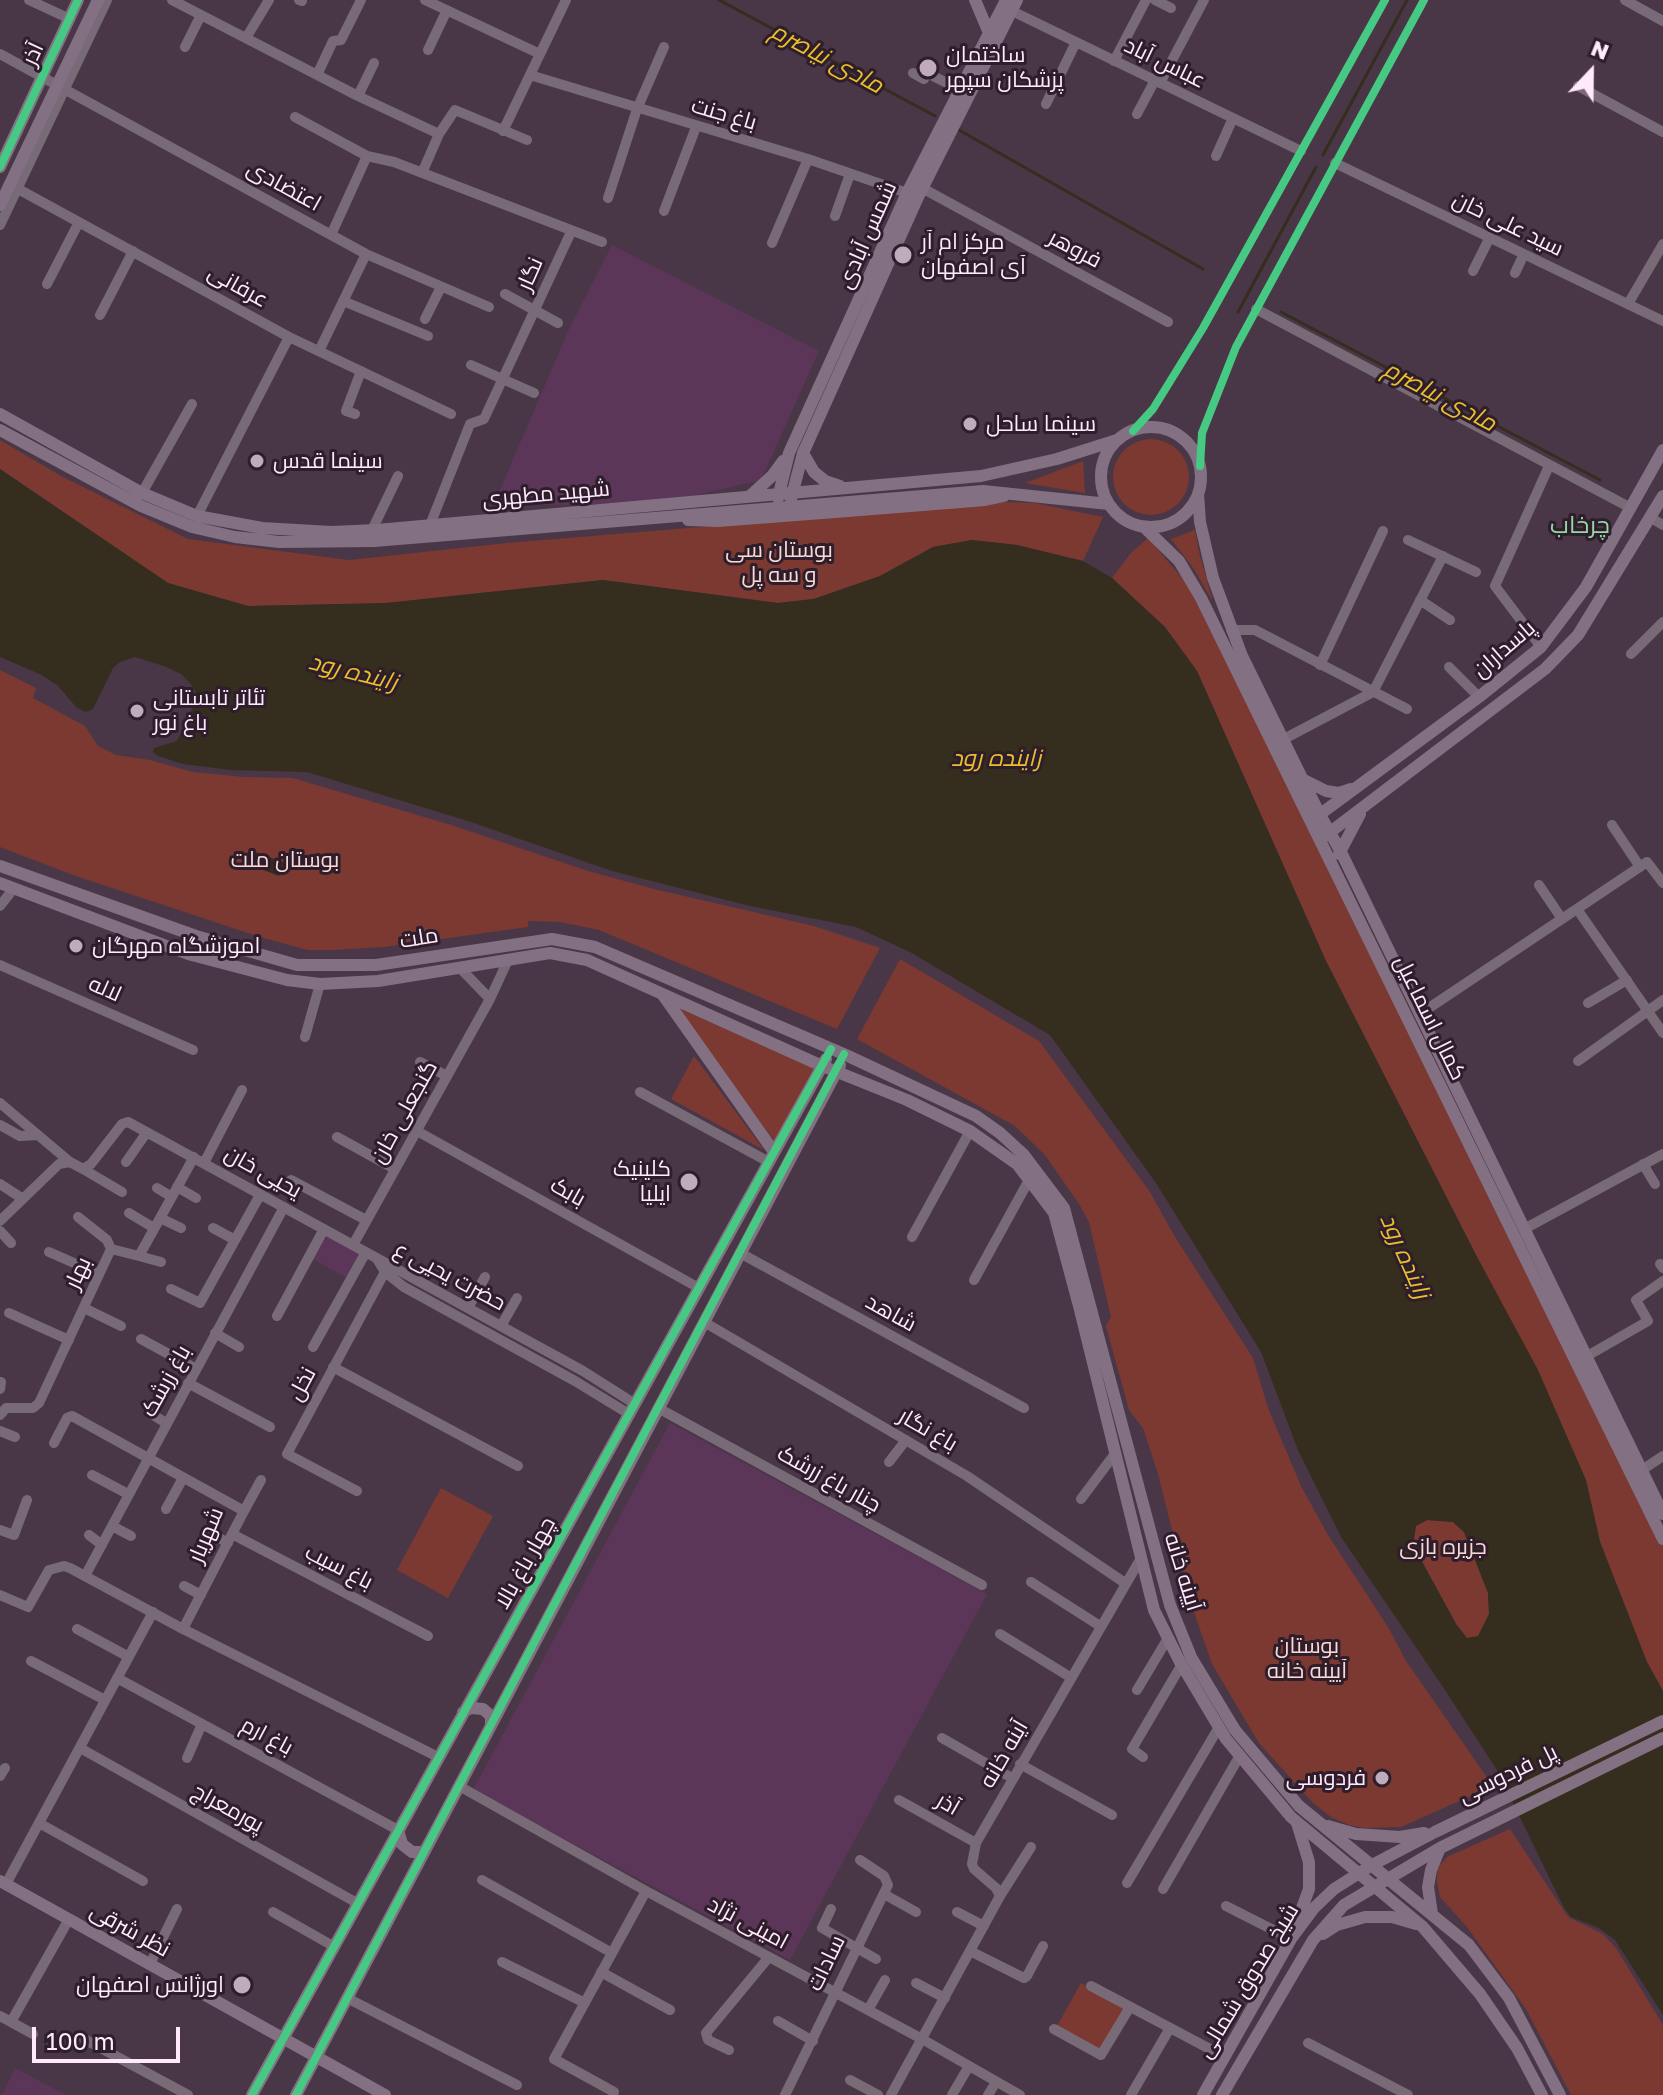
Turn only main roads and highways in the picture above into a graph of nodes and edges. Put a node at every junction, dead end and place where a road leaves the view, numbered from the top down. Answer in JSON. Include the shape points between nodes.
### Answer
{"nodes":[{"id":1,"x":78,"y":0,"type":"edge"},
{"id":2,"x":98,"y":0,"type":"edge"},
{"id":3,"x":975,"y":0,"type":"edge"},
{"id":4,"x":989,"y":0,"type":"edge"},
{"id":5,"x":1010,"y":4,"type":"edge"},
{"id":6,"x":989,"y":33,"type":"junction"},
{"id":7,"x":0,"y":167,"type":"edge"},
{"id":8,"x":0,"y":205,"type":"edge"},
{"id":9,"x":880,"y":269,"type":"junction"},
{"id":10,"x":0,"y":414,"type":"edge"},
{"id":11,"x":0,"y":430,"type":"edge"},
{"id":12,"x":1117,"y":440,"type":"junction"},
{"id":13,"x":1663,"y":450,"type":"edge"},
{"id":14,"x":796,"y":453,"type":"junction"},
{"id":15,"x":847,"y":488,"type":"junction"},
{"id":16,"x":1014,"y":493,"type":"junction"},
{"id":17,"x":1198,"y":494,"type":"junction"},
{"id":18,"x":750,"y":496,"type":"junction"},
{"id":19,"x":1663,"y":498,"type":"edge"},
{"id":20,"x":784,"y":499,"type":"junction"},
{"id":21,"x":1109,"y":504,"type":"junction"},
{"id":22,"x":673,"y":515,"type":"junction"},
{"id":23,"x":1657,"y":522,"type":"edge"},
{"id":24,"x":1144,"y":527,"type":"junction"},
{"id":25,"x":1370,"y":778,"type":"junction"},
{"id":26,"x":1302,"y":779,"type":"junction"},
{"id":27,"x":1357,"y":787,"type":"junction"},
{"id":28,"x":1383,"y":794,"type":"junction"},
{"id":29,"x":1363,"y":808,"type":"junction"},
{"id":30,"x":1314,"y":819,"type":"junction"},
{"id":31,"x":1330,"y":832,"type":"junction"},
{"id":32,"x":1319,"y":840,"type":"junction"},
{"id":33,"x":1341,"y":852,"type":"junction"},
{"id":34,"x":1330,"y":860,"type":"junction"},
{"id":35,"x":0,"y":866,"type":"edge"},
{"id":36,"x":0,"y":883,"type":"edge"},
{"id":37,"x":663,"y":995,"type":"junction"},
{"id":38,"x":1420,"y":1014,"type":"junction"},
{"id":39,"x":1409,"y":1021,"type":"junction"},
{"id":40,"x":838,"y":1052,"type":"junction"},
{"id":41,"x":829,"y":1068,"type":"junction"},
{"id":42,"x":856,"y":1079,"type":"junction"},
{"id":43,"x":827,"y":1088,"type":"junction"},
{"id":44,"x":772,"y":1157,"type":"junction"},
{"id":45,"x":1520,"y":1231,"type":"junction"},
{"id":46,"x":662,"y":1354,"type":"junction"},
{"id":47,"x":681,"y":1365,"type":"junction"},
{"id":48,"x":650,"y":1373,"type":"junction"},
{"id":49,"x":668,"y":1385,"type":"junction"},
{"id":50,"x":1636,"y":1473,"type":"junction"},
{"id":51,"x":1663,"y":1514,"type":"edge"},
{"id":52,"x":1663,"y":1539,"type":"edge"},
{"id":53,"x":463,"y":1712,"type":"junction"},
{"id":54,"x":1663,"y":1721,"type":"edge"},
{"id":55,"x":491,"y":1724,"type":"junction"},
{"id":56,"x":1663,"y":1738,"type":"edge"},
{"id":57,"x":1297,"y":1823,"type":"junction"},
{"id":58,"x":1318,"y":1823,"type":"junction"},
{"id":59,"x":398,"y":1830,"type":"junction"},
{"id":60,"x":1435,"y":1832,"type":"junction"},
{"id":61,"x":1440,"y":1848,"type":"junction"},
{"id":62,"x":424,"y":1852,"type":"junction"},
{"id":63,"x":1372,"y":1865,"type":"junction"},
{"id":64,"x":1359,"y":1873,"type":"junction"},
{"id":65,"x":1387,"y":1878,"type":"junction"},
{"id":66,"x":3,"y":1882,"type":"edge"},
{"id":67,"x":1373,"y":1886,"type":"junction"},
{"id":68,"x":1432,"y":1914,"type":"junction"},
{"id":69,"x":1422,"y":1926,"type":"junction"},
{"id":70,"x":1291,"y":1939,"type":"junction"},
{"id":71,"x":1313,"y":1940,"type":"junction"},
{"id":72,"x":1501,"y":1988,"type":"junction"},
{"id":73,"x":1485,"y":2002,"type":"junction"},
{"id":74,"x":283,"y":2036,"type":"junction"},
{"id":75,"x":317,"y":2056,"type":"junction"},
{"id":76,"x":252,"y":2095,"type":"edge"},
{"id":77,"x":296,"y":2095,"type":"edge"},
{"id":78,"x":385,"y":2095,"type":"edge"},
{"id":79,"x":1203,"y":2095,"type":"edge"},
{"id":80,"x":1222,"y":2095,"type":"edge"},
{"id":81,"x":1542,"y":2095,"type":"edge"},
{"id":82,"x":1560,"y":2095,"type":"edge"}],
"edges":[{"from":1,"to":7,"type":"main road","name":"آذر"},
{"from":2,"to":8,"type":"main road","name":"آذر"},
{"from":3,"to":6,"type":"main road"},
{"from":4,"to":5,"type":"main road","name":"عباس آباد"},
{"from":5,"to":6,"type":"main road","name":"شمس آبادی"},
{"from":5,"to":9,"type":"main road","name":"شمس آبادی"},
{"from":6,"to":9,"type":"main road","name":"شمس آبادی","via":[[907,193]]},
{"from":9,"to":14,"type":"main road","name":"شمس آبادی"},
{"from":10,"to":18,"type":"main road","name":"شهید مطهری","via":[[142,493],[197,516],[262,528],[372,530]]},
{"from":11,"to":22,"type":"main road","name":"شهید مطهری","via":[[141,506],[235,537],[328,543]]},
{"from":12,"to":15,"type":"main road","name":"شهید مطهری","via":[[981,476]]},
{"from":12,"to":17,"type":"main road","via":[[1145,428],[1175,433],[1195,455]]},
{"from":12,"to":21,"type":"main road","via":[[1101,467]]},
{"from":13,"to":25,"type":"main road","name":"پاسداران","via":[[1586,587],[1541,647]]},
{"from":14,"to":15,"type":"main road","via":[[825,481]]},
{"from":14,"to":18,"type":"main road"},
{"from":14,"to":20,"type":"main road","name":"شمس آبادی"},
{"from":15,"to":20,"type":"main road","name":"شهید مطهری"},
{"from":16,"to":20,"type":"main road","name":"شهید مطهری"},
{"from":16,"to":21,"type":"main road","name":"شهید مطهری"},
{"from":16,"to":22,"type":"main road","via":[[985,500],[718,521]]},
{"from":17,"to":24,"type":"main road","via":[[1177,520]]},
{"from":17,"to":26,"type":"main road","name":"کمال اسماعیل","via":[[1213,578],[1231,630]]},
{"from":18,"to":20,"type":"main road","name":"شهید مطهری"},
{"from":19,"to":23,"type":"main road","name":"پاسداران"},
{"from":20,"to":22,"type":"main road","name":"شهید مطهری"},
{"from":21,"to":24,"type":"main road","via":[[1124,519]]},
{"from":23,"to":28,"type":"main road","name":"پاسداران","via":[[1578,635],[1545,669]]},
{"from":24,"to":30,"type":"main road","name":"کمال اسماعیل","via":[[1189,577]]},
{"from":25,"to":27,"type":"main road","name":"پاسداران"},
{"from":25,"to":28,"type":"main road","via":[[1371,790]]},
{"from":26,"to":27,"type":"main road","via":[[1339,793]]},
{"from":26,"to":30,"type":"main road","name":"کمال اسماعیل"},
{"from":27,"to":30,"type":"main road","name":"پاسداران"},
{"from":28,"to":29,"type":"main road","name":"پاسداران"},
{"from":29,"to":31,"type":"main road","name":"پاسداران"},
{"from":29,"to":33,"type":"main road"},
{"from":30,"to":31,"type":"main road","name":"کمال اسماعیل"},
{"from":30,"to":32,"type":"main road","name":"کمال اسماعیل"},
{"from":31,"to":32,"type":"main road","name":"پاسداران"},
{"from":31,"to":33,"type":"main road","name":"کمال اسماعیل"},
{"from":32,"to":34,"type":"main road","name":"کمال اسماعیل"},
{"from":33,"to":34,"type":"main road"},
{"from":33,"to":38,"type":"main road","name":"کمال اسماعیل"},
{"from":34,"to":39,"type":"main road","name":"کمال اسماعیل"},
{"from":35,"to":40,"type":"main road","name":"ملت","via":[[196,936],[297,965],[376,965],[552,939],[595,947]]},
{"from":36,"to":37,"type":"main road","name":"ملت","via":[[188,954],[287,980],[378,981],[550,953],[587,960]]},
{"from":37,"to":41,"type":"main road","name":"ملت"},
{"from":37,"to":44,"type":"main road"},
{"from":38,"to":39,"type":"main road"},
{"from":38,"to":45,"type":"main road","name":"کمال اسماعیل"},
{"from":39,"to":45,"type":"main road","name":"کمال اسماعیل"},
{"from":40,"to":41,"type":"main road","name":"چهار باغ بالا"},
{"from":40,"to":58,"type":"main road","name":"آیینه خانه","via":[[976,1116],[1024,1155],[1064,1208],[1170,1605],[1191,1657],[1235,1730]]},
{"from":41,"to":42,"type":"main road","name":"آیینه خانه"},
{"from":41,"to":43,"type":"main road","name":"چهار باغ بالا"},
{"from":41,"to":44,"type":"main road","name":"چهار باغ بالا"},
{"from":42,"to":43,"type":"main road"},
{"from":42,"to":57,"type":"main road","name":"آیینه خانه","via":[[970,1131],[1017,1164],[1054,1213],[1154,1610],[1239,1757]]},
{"from":43,"to":47,"type":"main road","name":"چهار باغ بالا"},
{"from":44,"to":46,"type":"main road","name":"چهار باغ بالا"},
{"from":45,"to":50,"type":"main road","name":"کمال اسماعیل"},
{"from":46,"to":47,"type":"main road","via":[[671,1366]]},
{"from":46,"to":48,"type":"main road","name":"چهار باغ بالا"},
{"from":47,"to":49,"type":"main road","name":"چهار باغ بالا"},
{"from":48,"to":49,"type":"main road","via":[[662,1375]]},
{"from":48,"to":53,"type":"main road","name":"چهار باغ بالا"},
{"from":49,"to":55,"type":"main road","name":"چهار باغ بالا"},
{"from":50,"to":51,"type":"main road","name":"کمال اسماعیل"},
{"from":50,"to":52,"type":"main road","name":"کمال اسماعیل"},
{"from":53,"to":55,"type":"main road","via":[[483,1709]]},
{"from":53,"to":59,"type":"main road","name":"چهار باغ بالا"},
{"from":54,"to":60,"type":"main road","name":"پل فردوسی"},
{"from":55,"to":62,"type":"main road","name":"چهار باغ بالا"},
{"from":56,"to":61,"type":"main road","name":"پل فردوسی"},
{"from":57,"to":64,"type":"main road","name":"آیینه خانه"},
{"from":57,"to":70,"type":"main road","via":[[1309,1862],[1309,1889]]},
{"from":58,"to":60,"type":"main road","via":[[1356,1834],[1400,1837]]},
{"from":58,"to":63,"type":"main road","name":"آیینه خانه"},
{"from":59,"to":62,"type":"main road","via":[[402,1844],[412,1852]]},
{"from":59,"to":74,"type":"main road","name":"چهار باغ بالا"},
{"from":60,"to":63,"type":"main road","name":"پل فردوسی"},
{"from":61,"to":65,"type":"main road","name":"پل فردوسی"},
{"from":61,"to":68,"type":"main road","via":[[1428,1887]]},
{"from":62,"to":75,"type":"main road","name":"چهار باغ بالا"},
{"from":63,"to":64,"type":"main road","name":"شیخ صدوق شمالی"},
{"from":63,"to":65,"type":"main road","name":"آیینه خانه"},
{"from":64,"to":67,"type":"main road","name":"آیینه خانه"},
{"from":64,"to":70,"type":"main road","name":"شیخ صدوق شمالی","via":[[1320,1902]]},
{"from":65,"to":67,"type":"main road","name":"شیخ صدوق شمالی"},
{"from":65,"to":68,"type":"main road","name":"آیینه خانه"},
{"from":66,"to":74,"type":"main road","name":"نظر شرقی"},
{"from":67,"to":69,"type":"main road","name":"آیینه خانه"},
{"from":67,"to":71,"type":"main road","name":"شیخ صدوق شمالی","via":[[1344,1905]]},
{"from":68,"to":72,"type":"main road","name":"آیینه خانه","via":[[1469,1945]]},
{"from":69,"to":71,"type":"main road","via":[[1392,1917],[1365,1917],[1337,1925]]},
{"from":69,"to":73,"type":"main road","name":"آیینه خانه"},
{"from":70,"to":79,"type":"main road","name":"شیخ صدوق شمالی"},
{"from":71,"to":80,"type":"main road","name":"شیخ صدوق شمالی"},
{"from":72,"to":73,"type":"main road","via":[[1490,1992]]},
{"from":72,"to":82,"type":"main road","name":"آیینه خانه"},
{"from":73,"to":81,"type":"main road","name":"آیینه خانه"},
{"from":74,"to":75,"type":"main road","name":"نظر شرقی"},
{"from":74,"to":76,"type":"main road","name":"چهار باغ بالا"},
{"from":75,"to":77,"type":"main road","name":"چهار باغ بالا"},
{"from":75,"to":78,"type":"main road","name":"نظر شرقی"}]}
